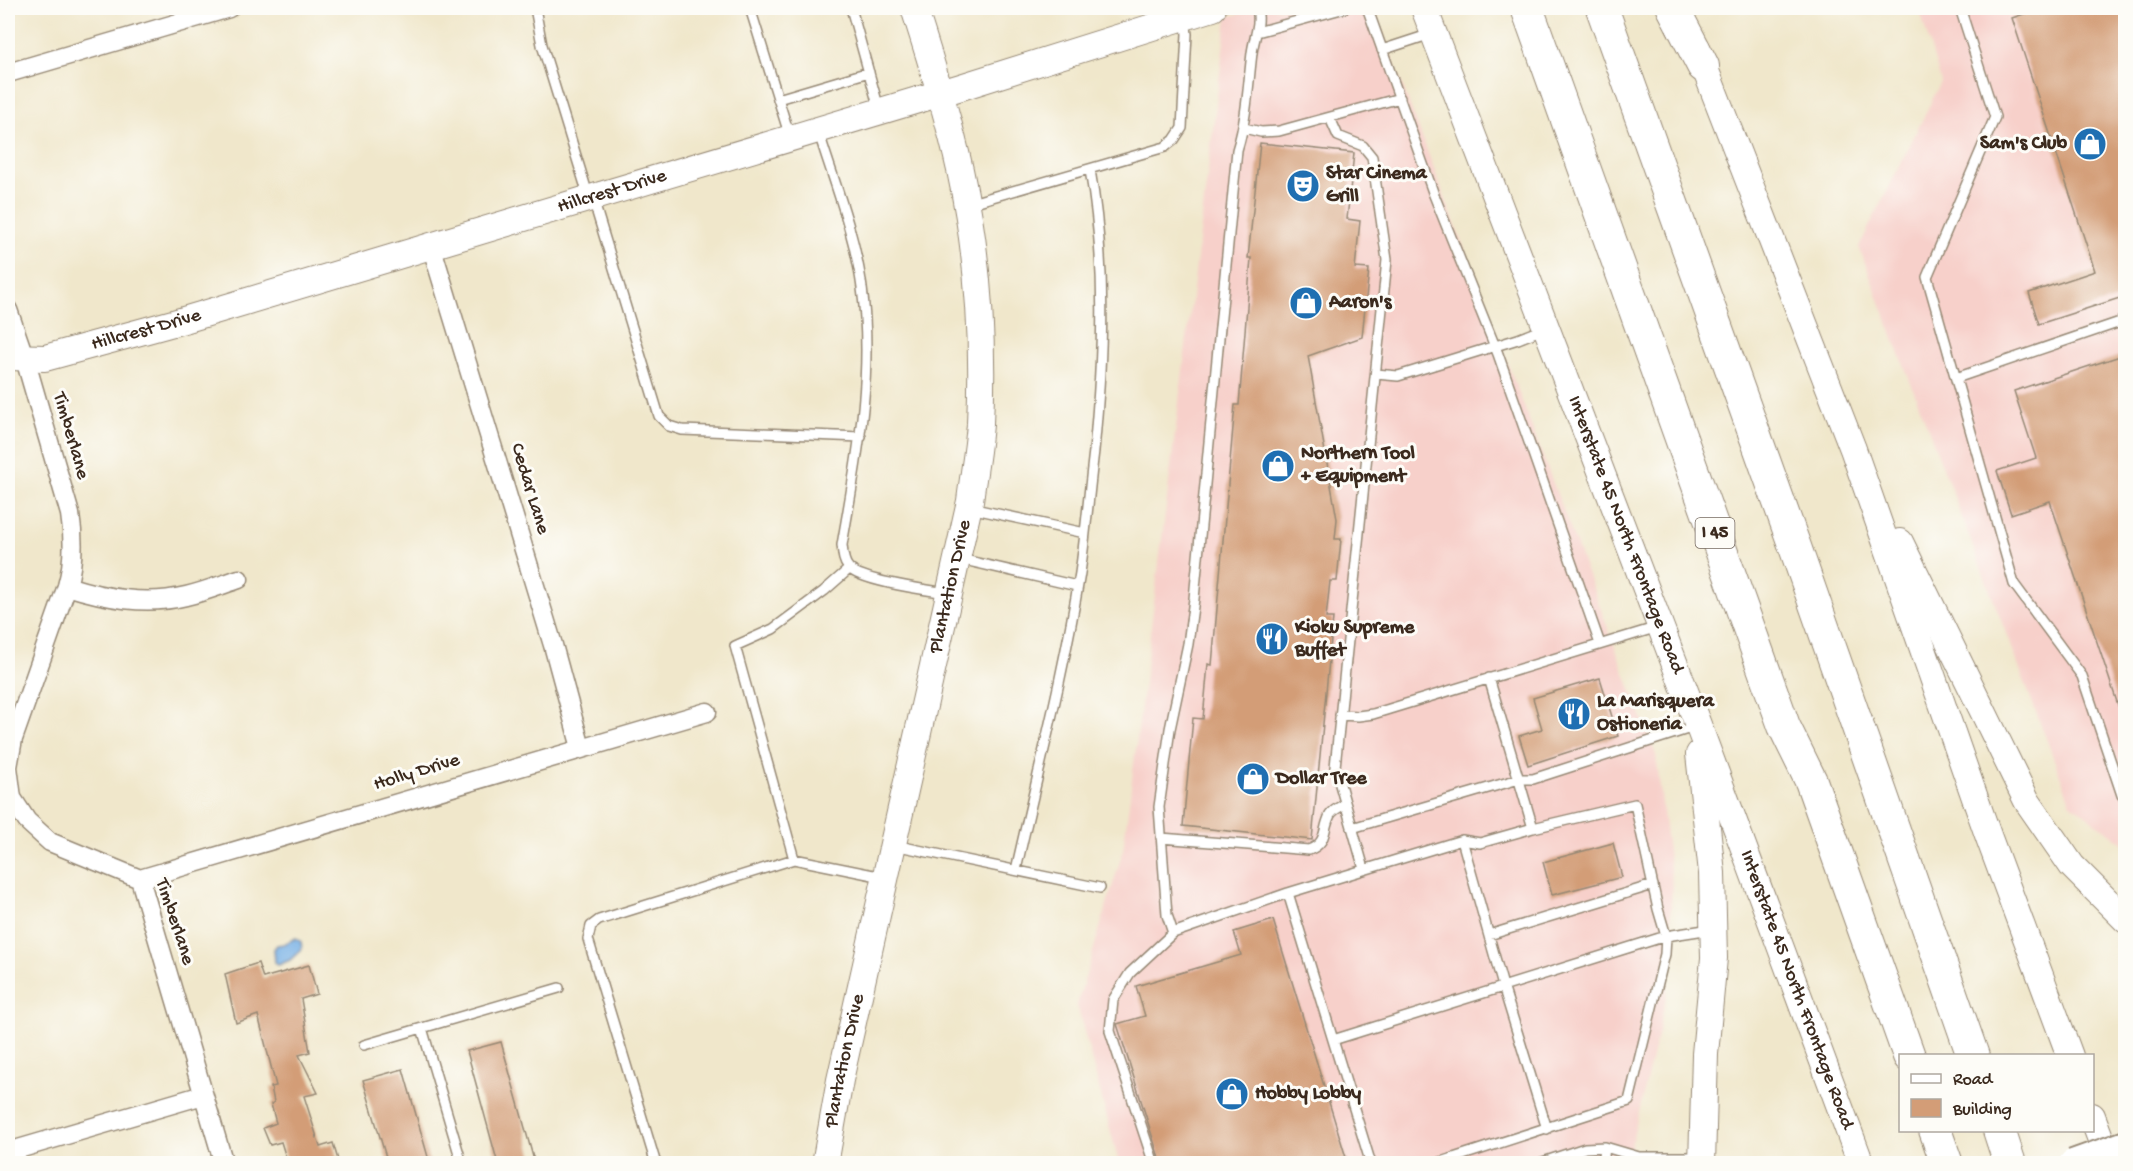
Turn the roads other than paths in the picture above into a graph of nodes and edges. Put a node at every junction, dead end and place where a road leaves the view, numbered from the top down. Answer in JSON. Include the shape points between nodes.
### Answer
{"nodes":[{"id":1,"x":229,"y":8,"type":"edge"},
{"id":2,"x":535,"y":8,"type":"edge"},
{"id":3,"x":750,"y":8,"type":"edge"},
{"id":4,"x":851,"y":8,"type":"edge"},
{"id":5,"x":914,"y":8,"type":"edge"},
{"id":6,"x":1213,"y":8,"type":"edge"},
{"id":7,"x":1257,"y":8,"type":"edge"},
{"id":8,"x":1345,"y":8,"type":"edge"},
{"id":9,"x":1365,"y":8,"type":"edge"},
{"id":10,"x":1424,"y":8,"type":"edge"},
{"id":11,"x":1527,"y":8,"type":"edge"},
{"id":12,"x":1602,"y":8,"type":"edge"},
{"id":13,"x":1673,"y":8,"type":"edge"},
{"id":14,"x":1684,"y":8,"type":"edge"},
{"id":15,"x":1960,"y":8,"type":"edge"},
{"id":16,"x":1185,"y":16,"type":"junction"},
{"id":17,"x":1257,"y":32,"type":"junction"},
{"id":18,"x":1434,"y":33,"type":"junction"},
{"id":19,"x":1382,"y":50,"type":"junction"},
{"id":20,"x":1703,"y":66,"type":"junction"},
{"id":21,"x":869,"y":72,"type":"junction"},
{"id":22,"x":8,"y":73,"type":"edge"},
{"id":23,"x":940,"y":93,"type":"junction"},
{"id":24,"x":1400,"y":98,"type":"junction"},
{"id":25,"x":778,"y":99,"type":"junction"},
{"id":26,"x":880,"y":111,"type":"junction"},
{"id":27,"x":1330,"y":118,"type":"junction"},
{"id":28,"x":1244,"y":128,"type":"junction"},
{"id":29,"x":818,"y":129,"type":"junction"},
{"id":30,"x":790,"y":138,"type":"junction"},
{"id":31,"x":1090,"y":170,"type":"junction"},
{"id":32,"x":589,"y":198,"type":"junction"},
{"id":33,"x":966,"y":205,"type":"junction"},
{"id":34,"x":431,"y":245,"type":"junction"},
{"id":35,"x":8,"y":310,"type":"edge"},
{"id":36,"x":2126,"y":320,"type":"edge"},
{"id":37,"x":1545,"y":328,"type":"junction"},
{"id":38,"x":1495,"y":346,"type":"junction"},
{"id":39,"x":16,"y":358,"type":"edge"},
{"id":40,"x":1376,"y":374,"type":"junction"},
{"id":41,"x":1956,"y":378,"type":"junction"},
{"id":42,"x":861,"y":437,"type":"junction"},
{"id":43,"x":1853,"y":449,"type":"junction"},
{"id":44,"x":969,"y":508,"type":"junction"},
{"id":45,"x":1085,"y":532,"type":"junction"},
{"id":46,"x":957,"y":558,"type":"junction"},
{"id":47,"x":849,"y":569,"type":"junction"},
{"id":48,"x":239,"y":579,"type":"dead end"},
{"id":49,"x":67,"y":586,"type":"junction"},
{"id":50,"x":1077,"y":586,"type":"junction"},
{"id":51,"x":950,"y":593,"type":"junction"},
{"id":52,"x":1660,"y":627,"type":"junction"},
{"id":53,"x":1600,"y":644,"type":"junction"},
{"id":54,"x":1489,"y":678,"type":"junction"},
{"id":55,"x":707,"y":712,"type":"dead end"},
{"id":56,"x":1340,"y":715,"type":"junction"},
{"id":57,"x":1699,"y":728,"type":"junction"},
{"id":58,"x":581,"y":748,"type":"junction"},
{"id":59,"x":1519,"y":779,"type":"junction"},
{"id":60,"x":2126,"y":800,"type":"edge"},
{"id":61,"x":1345,"y":804,"type":"junction"},
{"id":62,"x":1352,"y":828,"type":"junction"},
{"id":63,"x":1533,"y":828,"type":"junction"},
{"id":64,"x":1161,"y":838,"type":"junction"},
{"id":65,"x":1462,"y":840,"type":"junction"},
{"id":66,"x":894,"y":845,"type":"junction"},
{"id":67,"x":794,"y":859,"type":"junction"},
{"id":68,"x":1364,"y":869,"type":"junction"},
{"id":69,"x":1016,"y":870,"type":"junction"},
{"id":70,"x":886,"y":878,"type":"junction"},
{"id":71,"x":140,"y":879,"type":"junction"},
{"id":72,"x":1653,"y":885,"type":"junction"},
{"id":73,"x":1100,"y":888,"type":"dead end"},
{"id":74,"x":1288,"y":893,"type":"junction"},
{"id":75,"x":2126,"y":920,"type":"edge"},
{"id":76,"x":1713,"y":929,"type":"junction"},
{"id":77,"x":1173,"y":933,"type":"junction"},
{"id":78,"x":1489,"y":935,"type":"junction"},
{"id":79,"x":1666,"y":936,"type":"junction"},
{"id":80,"x":1503,"y":986,"type":"junction"},
{"id":81,"x":559,"y":988,"type":"dead end"},
{"id":82,"x":422,"y":1028,"type":"junction"},
{"id":83,"x":1333,"y":1040,"type":"junction"},
{"id":84,"x":364,"y":1046,"type":"dead end"},
{"id":85,"x":1908,"y":1054,"type":"edge"},
{"id":86,"x":1971,"y":1054,"type":"edge"},
{"id":87,"x":2069,"y":1054,"type":"edge"},
{"id":88,"x":203,"y":1095,"type":"junction"},
{"id":89,"x":2094,"y":1121,"type":"edge"},
{"id":90,"x":1547,"y":1129,"type":"junction"},
{"id":91,"x":1935,"y":1132,"type":"edge"},
{"id":92,"x":1999,"y":1132,"type":"edge"},
{"id":93,"x":2126,"y":1145,"type":"edge"},
{"id":94,"x":1605,"y":1147,"type":"junction"},
{"id":95,"x":8,"y":1152,"type":"edge"},
{"id":96,"x":1701,"y":1160,"type":"edge"},
{"id":97,"x":224,"y":1164,"type":"edge"},
{"id":98,"x":462,"y":1164,"type":"edge"},
{"id":99,"x":656,"y":1164,"type":"edge"},
{"id":100,"x":825,"y":1164,"type":"edge"},
{"id":101,"x":1154,"y":1164,"type":"edge"},
{"id":102,"x":1371,"y":1164,"type":"edge"},
{"id":103,"x":1435,"y":1164,"type":"edge"},
{"id":104,"x":1537,"y":1164,"type":"edge"},
{"id":105,"x":1603,"y":1164,"type":"edge"},
{"id":106,"x":1862,"y":1164,"type":"edge"},
{"id":107,"x":1947,"y":1164,"type":"edge"},
{"id":108,"x":2010,"y":1164,"type":"edge"},
{"id":109,"x":2073,"y":1164,"type":"edge"},
{"id":110,"x":2110,"y":1164,"type":"edge"}],
"edges":[{"from":1,"to":22,"type":"street"},
{"from":2,"to":32,"type":"lane"},
{"from":3,"to":25,"type":"lane"},
{"from":4,"to":21,"type":"lane"},
{"from":5,"to":23,"type":"main road","name":"Plantation Drive"},
{"from":6,"to":16,"type":"main road","name":"Hillcrest Drive"},
{"from":7,"to":17,"type":"lane"},
{"from":8,"to":17,"type":"lane"},
{"from":9,"to":19,"type":"lane"},
{"from":10,"to":18,"type":"main road","name":"Interstate 45 North Frontage Road"},
{"from":11,"to":85,"type":"highway","number":"I 45","via":[[1784,726],[1811,781]]},
{"from":12,"to":86,"type":"highway"},
{"from":13,"to":20,"type":"highway"},
{"from":14,"to":20,"type":"main road"},
{"from":15,"to":41,"type":"lane","via":[[1995,117],[1927,277]]},
{"from":16,"to":23,"type":"main road","name":"Hillcrest Drive"},
{"from":16,"to":31,"type":"lane","via":[[1182,128],[1165,147]]},
{"from":17,"to":28,"type":"lane"},
{"from":18,"to":19,"type":"lane"},
{"from":18,"to":37,"type":"main road","name":"Interstate 45 North Frontage Road"},
{"from":19,"to":24,"type":"lane"},
{"from":20,"to":43,"type":"main road"},
{"from":21,"to":25,"type":"lane"},
{"from":21,"to":26,"type":"lane"},
{"from":23,"to":26,"type":"main road","name":"Hillcrest Drive"},
{"from":23,"to":33,"type":"main road","name":"Plantation Drive"},
{"from":24,"to":27,"type":"lane"},
{"from":24,"to":38,"type":"lane"},
{"from":25,"to":30,"type":"lane"},
{"from":26,"to":29,"type":"main road","name":"Hillcrest Drive"},
{"from":27,"to":28,"type":"lane","via":[[1279,131]]},
{"from":27,"to":40,"type":"lane","via":[[1338,136],[1363,146],[1372,157],[1387,260]]},
{"from":28,"to":64,"type":"lane","via":[[1237,150],[1194,599],[1159,807]]},
{"from":29,"to":30,"type":"main road","name":"Hillcrest Drive"},
{"from":29,"to":42,"type":"lane","via":[[855,249],[862,287],[867,334]]},
{"from":30,"to":32,"type":"main road","name":"Hillcrest Drive"},
{"from":31,"to":33,"type":"lane"},
{"from":31,"to":45,"type":"lane","via":[[1103,297],[1101,375]]},
{"from":32,"to":34,"type":"main road","name":"Hillcrest Drive"},
{"from":32,"to":42,"type":"lane","via":[[596,209],[659,416],[669,426],[681,430]]},
{"from":33,"to":44,"type":"main road","name":"Plantation Drive","via":[[979,303],[981,367],[980,428]]},
{"from":34,"to":39,"type":"main road","name":"Hillcrest Drive","via":[[45,358]]},
{"from":34,"to":58,"type":"street","name":"Cedar Lane"},
{"from":35,"to":39,"type":"street","name":"Timberlane"},
{"from":36,"to":41,"type":"lane"},
{"from":37,"to":38,"type":"lane"},
{"from":37,"to":52,"type":"main road","name":"Interstate 45 North Frontage Road"},
{"from":38,"to":40,"type":"lane","via":[[1398,376]]},
{"from":38,"to":53,"type":"lane"},
{"from":39,"to":49,"type":"street","name":"Timberlane","via":[[70,514],[72,568]]},
{"from":40,"to":56,"type":"lane"},
{"from":41,"to":60,"type":"lane","via":[[2014,584],[2082,676],[2121,795]]},
{"from":42,"to":47,"type":"lane","via":[[842,545]]},
{"from":43,"to":75,"type":"main road","via":[[2027,801],[2072,866]]},
{"from":43,"to":87,"type":"main road"},
{"from":44,"to":45,"type":"lane"},
{"from":44,"to":46,"type":"main road","name":"Plantation Drive"},
{"from":45,"to":50,"type":"lane"},
{"from":46,"to":50,"type":"lane"},
{"from":46,"to":51,"type":"main road","name":"Plantation Drive"},
{"from":47,"to":51,"type":"lane","via":[[903,586]]},
{"from":47,"to":67,"type":"lane","via":[[773,628],[735,646]]},
{"from":48,"to":49,"type":"street","via":[[185,597],[152,600],[104,597]]},
{"from":49,"to":71,"type":"street","name":"Timberlane","via":[[13,739],[8,767],[12,798],[27,821],[50,842]]},
{"from":50,"to":69,"type":"lane"},
{"from":51,"to":66,"type":"main road","name":"Plantation Drive"},
{"from":52,"to":53,"type":"lane"},
{"from":52,"to":57,"type":"main road","name":"Interstate 45 North Frontage Road"},
{"from":53,"to":54,"type":"lane"},
{"from":54,"to":56,"type":"lane","via":[[1373,714]]},
{"from":54,"to":59,"type":"lane"},
{"from":55,"to":58,"type":"street","name":"Holly Drive"},
{"from":56,"to":61,"type":"lane","via":[[1335,767]]},
{"from":57,"to":59,"type":"lane","via":[[1533,779]]},
{"from":57,"to":76,"type":"main road"},
{"from":57,"to":106,"type":"main road","name":"Interstate 45 North Frontage Road"},
{"from":58,"to":71,"type":"street","name":"Holly Drive"},
{"from":59,"to":62,"type":"lane"},
{"from":59,"to":63,"type":"lane"},
{"from":61,"to":62,"type":"lane"},
{"from":61,"to":64,"type":"lane","via":[[1330,816],[1322,842],[1309,850]]},
{"from":62,"to":68,"type":"lane"},
{"from":63,"to":65,"type":"lane","via":[[1480,843]]},
{"from":63,"to":72,"type":"lane","via":[[1635,804]]},
{"from":64,"to":77,"type":"lane","via":[[1167,915]]},
{"from":65,"to":68,"type":"lane"},
{"from":65,"to":78,"type":"lane"},
{"from":66,"to":69,"type":"lane"},
{"from":66,"to":70,"type":"main road","name":"Plantation Drive"},
{"from":67,"to":70,"type":"lane"},
{"from":67,"to":99,"type":"lane","via":[[599,920],[591,926],[588,939]]},
{"from":68,"to":74,"type":"lane"},
{"from":69,"to":73,"type":"lane"},
{"from":70,"to":100,"type":"main road","name":"Plantation Drive"},
{"from":71,"to":88,"type":"street","name":"Timberlane"},
{"from":72,"to":78,"type":"lane"},
{"from":72,"to":79,"type":"lane"},
{"from":74,"to":77,"type":"lane"},
{"from":74,"to":83,"type":"lane"},
{"from":76,"to":79,"type":"lane"},
{"from":76,"to":96,"type":"main road"},
{"from":77,"to":101,"type":"lane","via":[[1130,973],[1113,1000],[1110,1031]]},
{"from":78,"to":80,"type":"lane"},
{"from":79,"to":80,"type":"lane"},
{"from":79,"to":90,"type":"lane","via":[[1629,1101]]},
{"from":80,"to":83,"type":"lane"},
{"from":80,"to":90,"type":"lane"},
{"from":81,"to":82,"type":"lane"},
{"from":82,"to":84,"type":"lane"},
{"from":82,"to":98,"type":"lane"},
{"from":83,"to":102,"type":"lane"},
{"from":88,"to":95,"type":"street"},
{"from":88,"to":97,"type":"street","name":"Timberlane"},
{"from":89,"to":110,"type":"main road"},
{"from":90,"to":103,"type":"lane"},
{"from":91,"to":107,"type":"highway"},
{"from":92,"to":108,"type":"highway"},
{"from":93,"to":109,"type":"main road","bridge":true},
{"from":94,"to":96,"type":"lane","via":[[1640,1157]]},
{"from":94,"to":104,"type":"lane","via":[[1585,1148]]},
{"from":94,"to":105,"type":"lane"}]}
